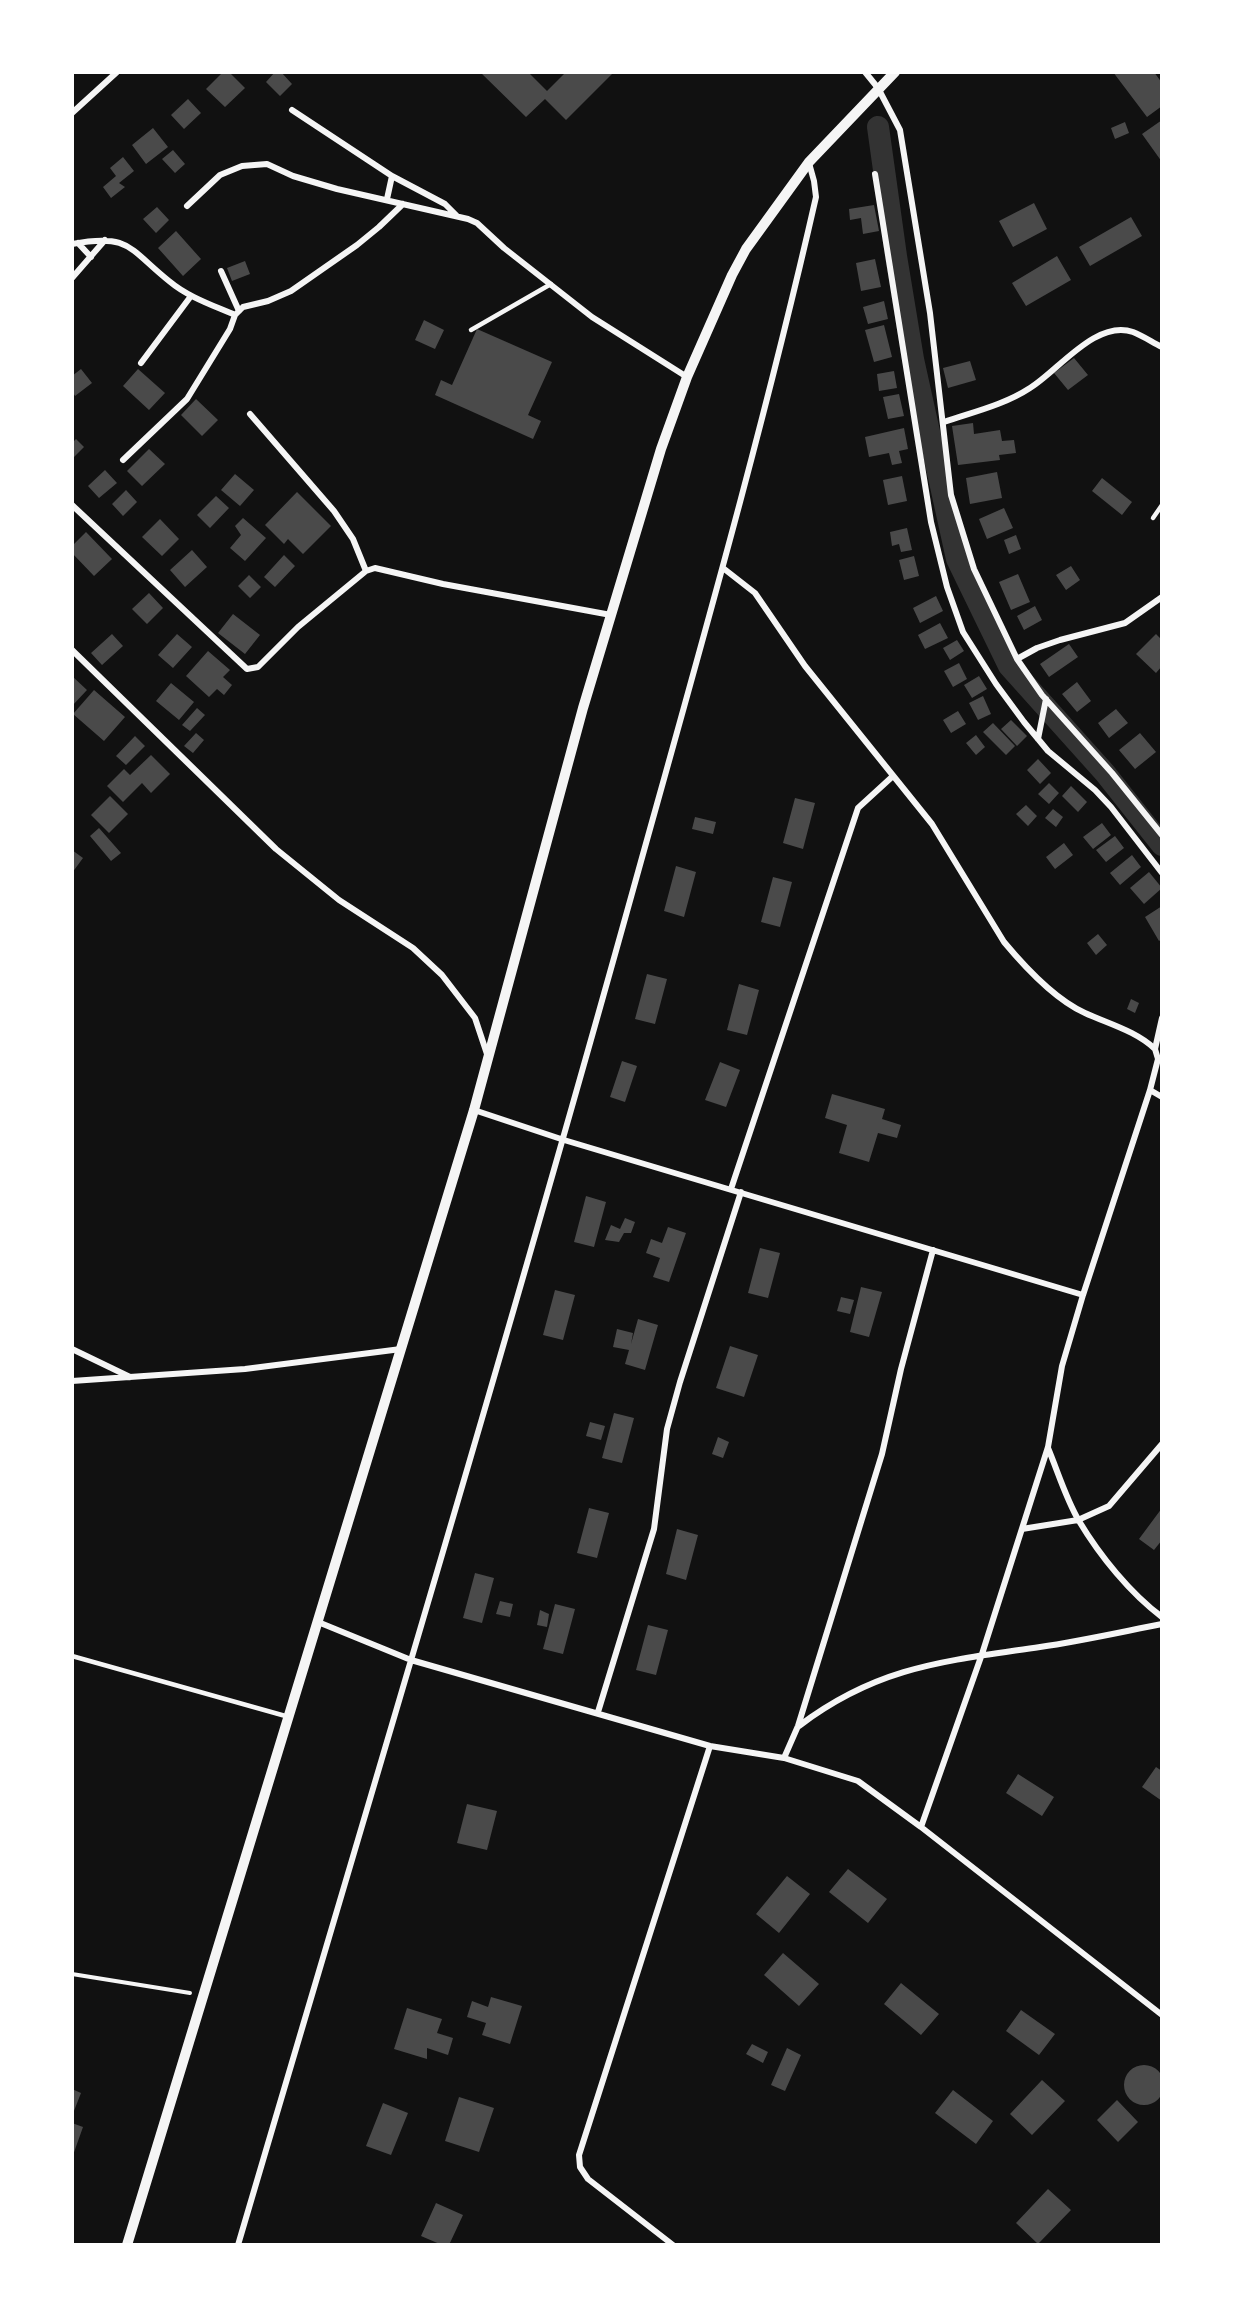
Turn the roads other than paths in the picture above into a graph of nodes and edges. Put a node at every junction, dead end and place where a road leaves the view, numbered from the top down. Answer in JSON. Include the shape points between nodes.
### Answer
{"nodes":[{"id":1,"x":117,"y":72,"type":"edge"},
{"id":2,"x":865,"y":72,"type":"edge"},
{"id":3,"x":895,"y":72,"type":"edge"},
{"id":4,"x":878,"y":88,"type":"junction"},
{"id":5,"x":292,"y":110,"type":"dead end"},
{"id":6,"x":72,"y":113,"type":"edge"},
{"id":7,"x":809,"y":162,"type":"junction"},
{"id":8,"x":875,"y":174,"type":"dead end"},
{"id":9,"x":392,"y":176,"type":"junction"},
{"id":10,"x":387,"y":199,"type":"junction"},
{"id":11,"x":403,"y":204,"type":"junction"},
{"id":12,"x":186,"y":206,"type":"dead end"},
{"id":13,"x":458,"y":216,"type":"junction"},
{"id":14,"x":105,"y":240,"type":"junction"},
{"id":15,"x":75,"y":243,"type":"edge"},
{"id":16,"x":91,"y":258,"type":"junction"},
{"id":17,"x":221,"y":271,"type":"dead end"},
{"id":18,"x":72,"y":278,"type":"edge"},
{"id":19,"x":551,"y":284,"type":"junction"},
{"id":20,"x":191,"y":296,"type":"junction"},
{"id":21,"x":237,"y":313,"type":"junction"},
{"id":22,"x":471,"y":330,"type":"dead end"},
{"id":23,"x":1162,"y":347,"type":"edge"},
{"id":24,"x":141,"y":363,"type":"dead end"},
{"id":25,"x":687,"y":377,"type":"junction"},
{"id":26,"x":250,"y":414,"type":"dead end"},
{"id":27,"x":944,"y":422,"type":"junction"},
{"id":28,"x":123,"y":460,"type":"dead end"},
{"id":29,"x":72,"y":505,"type":"edge"},
{"id":30,"x":1162,"y":505,"type":"edge"},
{"id":31,"x":1153,"y":518,"type":"dead end"},
{"id":32,"x":723,"y":568,"type":"junction"},
{"id":33,"x":366,"y":571,"type":"junction"},
{"id":34,"x":1162,"y":597,"type":"edge"},
{"id":35,"x":611,"y":615,"type":"junction"},
{"id":36,"x":72,"y":650,"type":"edge"},
{"id":37,"x":1017,"y":659,"type":"junction"},
{"id":38,"x":1046,"y":699,"type":"junction"},
{"id":39,"x":1038,"y":739,"type":"junction"},
{"id":40,"x":893,"y":776,"type":"junction"},
{"id":41,"x":1162,"y":835,"type":"edge"},
{"id":42,"x":1162,"y":873,"type":"edge"},
{"id":43,"x":1162,"y":1018,"type":"edge"},
{"id":44,"x":1155,"y":1049,"type":"junction"},
{"id":45,"x":488,"y":1057,"type":"junction"},
{"id":46,"x":1150,"y":1090,"type":"junction"},
{"id":47,"x":1162,"y":1097,"type":"edge"},
{"id":48,"x":474,"y":1110,"type":"junction"},
{"id":49,"x":564,"y":1140,"type":"junction"},
{"id":50,"x":730,"y":1189,"type":"junction"},
{"id":51,"x":741,"y":1192,"type":"junction"},
{"id":52,"x":933,"y":1250,"type":"junction"},
{"id":53,"x":1083,"y":1295,"type":"junction"},
{"id":54,"x":72,"y":1349,"type":"edge"},
{"id":55,"x":401,"y":1349,"type":"junction"},
{"id":56,"x":131,"y":1377,"type":"junction"},
{"id":57,"x":72,"y":1381,"type":"edge"},
{"id":58,"x":1162,"y":1444,"type":"edge"},
{"id":59,"x":1048,"y":1447,"type":"junction"},
{"id":60,"x":1078,"y":1520,"type":"junction"},
{"id":61,"x":1022,"y":1529,"type":"junction"},
{"id":62,"x":1162,"y":1617,"type":"edge"},
{"id":63,"x":318,"y":1622,"type":"junction"},
{"id":64,"x":1162,"y":1624,"type":"edge"},
{"id":65,"x":982,"y":1654,"type":"junction"},
{"id":66,"x":72,"y":1656,"type":"edge"},
{"id":67,"x":411,"y":1660,"type":"junction"},
{"id":68,"x":598,"y":1712,"type":"junction"},
{"id":69,"x":289,"y":1717,"type":"junction"},
{"id":70,"x":798,"y":1726,"type":"junction"},
{"id":71,"x":710,"y":1746,"type":"junction"},
{"id":72,"x":784,"y":1758,"type":"junction"},
{"id":73,"x":921,"y":1827,"type":"junction"},
{"id":74,"x":1162,"y":2015,"type":"edge"},
{"id":75,"x":127,"y":2245,"type":"edge"},
{"id":76,"x":238,"y":2245,"type":"edge"},
{"id":77,"x":673,"y":2245,"type":"edge"}],
"edges":[{"from":1,"to":6,"type":"street"},
{"from":2,"to":4,"type":"street"},
{"from":3,"to":4,"type":"street"},
{"from":4,"to":7,"type":"street"},
{"from":4,"to":27,"type":"street","via":[[900,130]]},
{"from":5,"to":9,"type":"street"},
{"from":7,"to":25,"type":"street","via":[[746,249]]},
{"from":7,"to":32,"type":"street","via":[[816,197],[784,339]]},
{"from":8,"to":39,"type":"street","via":[[931,522],[947,586],[963,632]]},
{"from":9,"to":10,"type":"street"},
{"from":9,"to":13,"type":"street","via":[[445,204]]},
{"from":10,"to":11,"type":"street"},
{"from":10,"to":12,"type":"street","via":[[293,176],[267,164],[242,166],[220,175]]},
{"from":11,"to":13,"type":"street"},
{"from":11,"to":21,"type":"street","via":[[357,245],[306,281]]},
{"from":13,"to":19,"type":"street","via":[[477,223]]},
{"from":14,"to":15,"type":"street"},
{"from":14,"to":16,"type":"street"},
{"from":14,"to":20,"type":"street","via":[[125,243],[136,250]]},
{"from":15,"to":16,"type":"street"},
{"from":16,"to":18,"type":"street"},
{"from":17,"to":21,"type":"street"},
{"from":19,"to":22,"type":"lane"},
{"from":19,"to":25,"type":"street","via":[[592,316]]},
{"from":20,"to":21,"type":"street"},
{"from":20,"to":24,"type":"street"},
{"from":21,"to":28,"type":"street","via":[[187,399]]},
{"from":23,"to":27,"type":"street","via":[[1131,332],[1103,334],[1011,400]]},
{"from":25,"to":35,"type":"street"},
{"from":26,"to":33,"type":"street","via":[[334,511],[353,539]]},
{"from":27,"to":37,"type":"street","via":[[951,495],[974,569]]},
{"from":29,"to":33,"type":"street","via":[[247,669],[258,667],[298,627]]},
{"from":30,"to":31,"type":"lane"},
{"from":32,"to":40,"type":"street","via":[[755,593],[805,666]]},
{"from":32,"to":49,"type":"street"},
{"from":33,"to":35,"type":"street","via":[[375,568]]},
{"from":34,"to":37,"type":"street","via":[[1125,623],[1060,640]]},
{"from":35,"to":45,"type":"street"},
{"from":36,"to":45,"type":"street","via":[[276,849],[339,900],[413,948],[442,975],[475,1018]]},
{"from":37,"to":38,"type":"street"},
{"from":38,"to":39,"type":"street"},
{"from":38,"to":41,"type":"street"},
{"from":39,"to":42,"type":"street","via":[[1111,807]]},
{"from":40,"to":44,"type":"street","via":[[932,824],[1004,942],[1033,975],[1082,1012],[1116,1024]]},
{"from":40,"to":50,"type":"street","via":[[858,808]]},
{"from":43,"to":44,"type":"street"},
{"from":44,"to":46,"type":"street","via":[[1158,1059]]},
{"from":45,"to":48,"type":"street"},
{"from":46,"to":47,"type":"street"},
{"from":46,"to":53,"type":"street"},
{"from":48,"to":49,"type":"street"},
{"from":48,"to":55,"type":"street"},
{"from":49,"to":50,"type":"street"},
{"from":49,"to":67,"type":"street"},
{"from":50,"to":51,"type":"street"},
{"from":51,"to":52,"type":"street"},
{"from":51,"to":68,"type":"street","via":[[677,1391],[667,1430],[654,1529]]},
{"from":52,"to":53,"type":"street"},
{"from":52,"to":70,"type":"street","via":[[882,1454]]},
{"from":53,"to":59,"type":"street","via":[[1062,1366]]},
{"from":54,"to":56,"type":"street"},
{"from":55,"to":56,"type":"street","via":[[245,1369]]},
{"from":55,"to":63,"type":"street"},
{"from":56,"to":57,"type":"street"},
{"from":58,"to":60,"type":"street","via":[[1109,1506]]},
{"from":59,"to":60,"type":"street"},
{"from":59,"to":61,"type":"street"},
{"from":60,"to":61,"type":"street"},
{"from":60,"to":62,"type":"street","via":[[1131,1588]]},
{"from":61,"to":65,"type":"street"},
{"from":63,"to":67,"type":"street"},
{"from":63,"to":69,"type":"street"},
{"from":64,"to":65,"type":"street"},
{"from":65,"to":70,"type":"street","via":[[898,1672],[871,1682]]},
{"from":65,"to":73,"type":"street"},
{"from":66,"to":69,"type":"lane"},
{"from":67,"to":68,"type":"street"},
{"from":67,"to":76,"type":"street"},
{"from":68,"to":71,"type":"street"},
{"from":69,"to":75,"type":"street"},
{"from":70,"to":72,"type":"street"},
{"from":71,"to":72,"type":"street"},
{"from":71,"to":77,"type":"street","via":[[579,2155],[580,2167],[588,2179]]},
{"from":72,"to":73,"type":"street","via":[[858,1781]]},
{"from":73,"to":74,"type":"street"}]}
